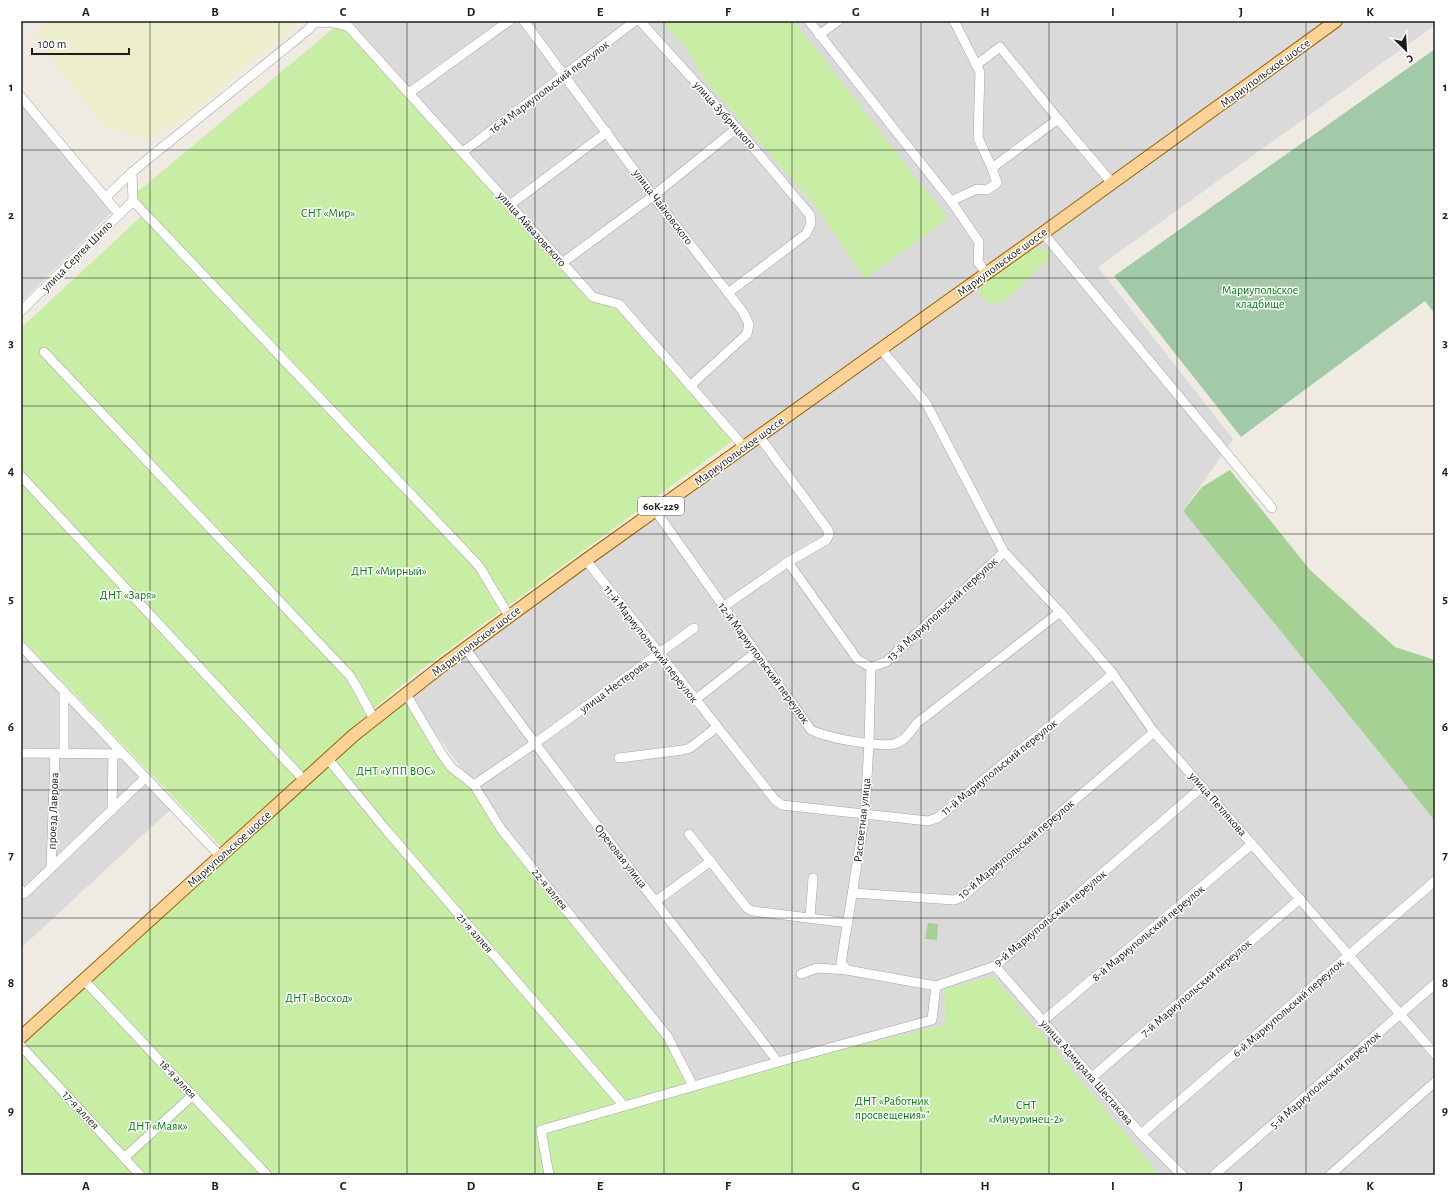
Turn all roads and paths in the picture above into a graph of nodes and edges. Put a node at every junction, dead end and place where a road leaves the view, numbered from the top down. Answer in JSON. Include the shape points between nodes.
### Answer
{"nodes":[{"id":1,"x":509,"y":21,"type":"edge"},
{"id":2,"x":524,"y":21,"type":"edge"},
{"id":3,"x":635,"y":21,"type":"edge"},
{"id":4,"x":640,"y":21,"type":"edge"},
{"id":5,"x":809,"y":21,"type":"edge"},
{"id":6,"x":838,"y":21,"type":"edge"},
{"id":7,"x":1336,"y":21,"type":"edge"},
{"id":8,"x":315,"y":22,"type":"edge"},
{"id":9,"x":955,"y":22,"type":"edge"},
{"id":10,"x":352,"y":23,"type":"edge"},
{"id":11,"x":819,"y":34,"type":"junction"},
{"id":12,"x":976,"y":65,"type":"junction"},
{"id":13,"x":564,"y":75,"type":"junction"},
{"id":14,"x":409,"y":93,"type":"junction"},
{"id":15,"x":21,"y":97,"type":"edge"},
{"id":16,"x":1058,"y":119,"type":"junction"},
{"id":17,"x":737,"y":128,"type":"junction"},
{"id":18,"x":607,"y":132,"type":"junction"},
{"id":19,"x":463,"y":152,"type":"junction"},
{"id":20,"x":992,"y":168,"type":"junction"},
{"id":21,"x":132,"y":172,"type":"junction"},
{"id":22,"x":1112,"y":183,"type":"junction"},
{"id":23,"x":654,"y":196,"type":"junction"},
{"id":24,"x":105,"y":198,"type":"junction"},
{"id":25,"x":133,"y":201,"type":"junction"},
{"id":26,"x":951,"y":201,"type":"junction"},
{"id":27,"x":510,"y":205,"type":"junction"},
{"id":28,"x":119,"y":214,"type":"junction"},
{"id":29,"x":1043,"y":233,"type":"junction"},
{"id":30,"x":562,"y":263,"type":"junction"},
{"id":31,"x":987,"y":274,"type":"junction"},
{"id":32,"x":728,"y":293,"type":"junction"},
{"id":33,"x":21,"y":311,"type":"edge"},
{"id":34,"x":881,"y":349,"type":"junction"},
{"id":35,"x":44,"y":352,"type":"dead end"},
{"id":36,"x":690,"y":386,"type":"junction"},
{"id":37,"x":759,"y":436,"type":"junction"},
{"id":38,"x":744,"y":447,"type":"junction"},
{"id":39,"x":21,"y":476,"type":"edge"},
{"id":40,"x":1272,"y":508,"type":"dead end"},
{"id":41,"x":655,"y":510,"type":"junction"},
{"id":42,"x":1004,"y":552,"type":"junction"},
{"id":43,"x":586,"y":560,"type":"junction"},
{"id":44,"x":788,"y":562,"type":"junction"},
{"id":45,"x":723,"y":607,"type":"junction"},
{"id":46,"x":1060,"y":612,"type":"junction"},
{"id":47,"x":509,"y":616,"type":"junction"},
{"id":48,"x":694,"y":628,"type":"dead end"},
{"id":49,"x":21,"y":646,"type":"edge"},
{"id":50,"x":466,"y":649,"type":"junction"},
{"id":51,"x":755,"y":652,"type":"junction"},
{"id":52,"x":659,"y":654,"type":"junction"},
{"id":53,"x":870,"y":667,"type":"junction"},
{"id":54,"x":1113,"y":674,"type":"junction"},
{"id":55,"x":64,"y":692,"type":"junction"},
{"id":56,"x":406,"y":694,"type":"junction"},
{"id":57,"x":695,"y":700,"type":"junction"},
{"id":58,"x":374,"y":719,"type":"junction"},
{"id":59,"x":717,"y":727,"type":"junction"},
{"id":60,"x":1154,"y":732,"type":"junction"},
{"id":61,"x":870,"y":743,"type":"junction"},
{"id":62,"x":534,"y":744,"type":"junction"},
{"id":63,"x":21,"y":753,"type":"edge"},
{"id":64,"x":60,"y":754,"type":"junction"},
{"id":65,"x":118,"y":754,"type":"junction"},
{"id":66,"x":619,"y":758,"type":"dead end"},
{"id":67,"x":328,"y":759,"type":"junction"},
{"id":68,"x":145,"y":778,"type":"junction"},
{"id":69,"x":304,"y":780,"type":"junction"},
{"id":70,"x":474,"y":785,"type":"junction"},
{"id":71,"x":1202,"y":787,"type":"junction"},
{"id":72,"x":112,"y":810,"type":"junction"},
{"id":73,"x":865,"y":814,"type":"junction"},
{"id":74,"x":689,"y":834,"type":"dead end"},
{"id":75,"x":1252,"y":844,"type":"junction"},
{"id":76,"x":220,"y":856,"type":"junction"},
{"id":77,"x":711,"y":861,"type":"junction"},
{"id":78,"x":51,"y":868,"type":"junction"},
{"id":79,"x":813,"y":878,"type":"dead end"},
{"id":80,"x":1435,"y":881,"type":"edge"},
{"id":81,"x":23,"y":892,"type":"edge"},
{"id":82,"x":853,"y":893,"type":"junction"},
{"id":83,"x":1300,"y":899,"type":"junction"},
{"id":84,"x":656,"y":901,"type":"junction"},
{"id":85,"x":810,"y":918,"type":"junction"},
{"id":86,"x":848,"y":923,"type":"junction"},
{"id":87,"x":1349,"y":955,"type":"junction"},
{"id":88,"x":995,"y":966,"type":"junction"},
{"id":89,"x":846,"y":970,"type":"junction"},
{"id":90,"x":801,"y":974,"type":"dead end"},
{"id":91,"x":87,"y":982,"type":"junction"},
{"id":92,"x":1435,"y":984,"type":"edge"},
{"id":93,"x":936,"y":986,"type":"junction"},
{"id":94,"x":1400,"y":1014,"type":"junction"},
{"id":95,"x":1043,"y":1022,"type":"junction"},
{"id":96,"x":21,"y":1037,"type":"edge"},
{"id":97,"x":21,"y":1046,"type":"edge"},
{"id":98,"x":1435,"y":1054,"type":"edge"},
{"id":99,"x":778,"y":1062,"type":"junction"},
{"id":100,"x":1092,"y":1078,"type":"junction"},
{"id":101,"x":1435,"y":1082,"type":"edge"},
{"id":102,"x":693,"y":1086,"type":"junction"},
{"id":103,"x":193,"y":1095,"type":"junction"},
{"id":104,"x":624,"y":1106,"type":"junction"},
{"id":105,"x":1141,"y":1134,"type":"junction"},
{"id":106,"x":124,"y":1158,"type":"junction"},
{"id":107,"x":140,"y":1175,"type":"edge"},
{"id":108,"x":267,"y":1175,"type":"edge"},
{"id":109,"x":549,"y":1175,"type":"edge"},
{"id":110,"x":1182,"y":1175,"type":"edge"},
{"id":111,"x":1214,"y":1175,"type":"edge"},
{"id":112,"x":1330,"y":1175,"type":"edge"}],
"edges":[{"from":1,"to":14,"type":"street"},
{"from":2,"to":13,"type":"street","name":"улица Чайковского"},
{"from":3,"to":13,"type":"street","name":"16-й Мариупольский переулок"},
{"from":4,"to":17,"type":"street","name":"улица Зубрицкого"},
{"from":5,"to":11,"type":"street"},
{"from":6,"to":11,"type":"street"},
{"from":7,"to":22,"type":"main road","name":"Мариупольское шоссе","number":"60К-229"},
{"from":8,"to":10,"type":"street","name":"улица Айвазовского"},
{"from":8,"to":21,"type":"street"},
{"from":9,"to":12,"type":"street"},
{"from":10,"to":14,"type":"street","name":"улица Айвазовского"},
{"from":11,"to":26,"type":"street"},
{"from":12,"to":16,"type":"street","via":[[1000,47]]},
{"from":12,"to":20,"type":"street","via":[[980,72],[978,138]]},
{"from":13,"to":18,"type":"street","name":"улица Чайковского"},
{"from":13,"to":19,"type":"street","name":"16-й Мариупольский переулок"},
{"from":14,"to":19,"type":"street","name":"улица Айвазовского"},
{"from":15,"to":24,"type":"street"},
{"from":16,"to":20,"type":"street"},
{"from":16,"to":22,"type":"street"},
{"from":17,"to":23,"type":"street"},
{"from":17,"to":32,"type":"street","name":"улица Зубрицкого","via":[[807,210],[811,224],[806,234]]},
{"from":18,"to":23,"type":"street","name":"улица Чайковского"},
{"from":18,"to":27,"type":"street"},
{"from":19,"to":27,"type":"street","name":"улица Айвазовского"},
{"from":20,"to":26,"type":"street","via":[[997,183],[987,190],[977,189]]},
{"from":21,"to":24,"type":"street"},
{"from":21,"to":25,"type":"street"},
{"from":22,"to":29,"type":"main road","name":"Мариупольское шоссе","number":"60К-229"},
{"from":23,"to":30,"type":"street"},
{"from":23,"to":32,"type":"street","name":"улица Чайковского"},
{"from":24,"to":28,"type":"street"},
{"from":25,"to":28,"type":"street","name":"улица Сергея Шило"},
{"from":25,"to":47,"type":"street","via":[[479,566]]},
{"from":26,"to":31,"type":"street","via":[[979,242],[978,262]]},
{"from":27,"to":30,"type":"street","name":"улица Айвазовского"},
{"from":28,"to":33,"type":"street","name":"улица Сергея Шило"},
{"from":29,"to":31,"type":"main road","name":"Мариупольское шоссе","number":"60К-229"},
{"from":29,"to":40,"type":"street"},
{"from":30,"to":36,"type":"street","name":"улица Айвазовского","via":[[593,297],[619,304]]},
{"from":31,"to":34,"type":"main road","name":"Мариупольское шоссе","number":"60К-229"},
{"from":32,"to":36,"type":"street","name":"улица Чайковского","via":[[749,324],[747,334]]},
{"from":34,"to":37,"type":"main road","name":"Мариупольское шоссе","number":"60К-229"},
{"from":34,"to":42,"type":"street","name":"улица Петлякова","via":[[926,403]]},
{"from":35,"to":58,"type":"street","via":[[350,676]]},
{"from":36,"to":38,"type":"street","name":"улица Айвазовского"},
{"from":37,"to":38,"type":"main road","name":"Мариупольское шоссе","number":"60К-229"},
{"from":37,"to":44,"type":"street","via":[[828,530],[826,540]]},
{"from":38,"to":41,"type":"main road","name":"Мариупольское шоссе","number":"60К-229"},
{"from":39,"to":69,"type":"street"},
{"from":41,"to":43,"type":"main road","name":"Мариупольское шоссе","number":"60К-229"},
{"from":41,"to":45,"type":"street","name":"12-й Мариупольский переулок"},
{"from":42,"to":46,"type":"street","name":"улица Петлякова"},
{"from":42,"to":53,"type":"street","name":"13-й Мариупольский переулок","via":[[886,662]]},
{"from":43,"to":47,"type":"main road","name":"Мариупольское шоссе","number":"60К-229"},
{"from":43,"to":52,"type":"street","name":"11-й Мариупольский переулок"},
{"from":44,"to":45,"type":"street"},
{"from":44,"to":53,"type":"street","via":[[858,660]]},
{"from":45,"to":51,"type":"street","name":"12-й Мариупольский переулок"},
{"from":46,"to":54,"type":"street","name":"улица Петлякова"},
{"from":46,"to":61,"type":"street","name":"12-й Мариупольский переулок","via":[[917,723],[905,738],[895,744]]},
{"from":47,"to":50,"type":"main road","name":"Мариупольское шоссе","number":"60К-229"},
{"from":48,"to":52,"type":"street","name":"улица Нестерова"},
{"from":49,"to":55,"type":"street"},
{"from":50,"to":56,"type":"main road","name":"Мариупольское шоссе","number":"60К-229"},
{"from":50,"to":62,"type":"street","name":"Ореховая улица"},
{"from":51,"to":57,"type":"street"},
{"from":51,"to":61,"type":"street","name":"12-й Мариупольский переулок","via":[[812,730],[821,735]]},
{"from":52,"to":57,"type":"street","name":"11-й Мариупольский переулок"},
{"from":52,"to":62,"type":"street","name":"улица Нестерова"},
{"from":53,"to":61,"type":"street","name":"Рассветная улица"},
{"from":54,"to":60,"type":"street","name":"улица Петлякова"},
{"from":54,"to":73,"type":"street","name":"11-й Мариупольский переулок","via":[[937,818],[928,821]]},
{"from":55,"to":64,"type":"street","name":"проезд Лаврова"},
{"from":55,"to":65,"type":"street"},
{"from":56,"to":58,"type":"main road","name":"Мариупольское шоссе","number":"60К-229"},
{"from":56,"to":70,"type":"street","name":"22-я аллея","via":[[451,767]]},
{"from":57,"to":59,"type":"street","name":"11-й Мариупольский переулок"},
{"from":58,"to":67,"type":"main road","name":"Мариупольское шоссе","number":"60К-229"},
{"from":59,"to":66,"type":"street","via":[[690,748]]},
{"from":59,"to":73,"type":"street","name":"11-й Мариупольский переулок","via":[[775,800],[782,805]]},
{"from":60,"to":71,"type":"street","name":"улица Петлякова"},
{"from":60,"to":82,"type":"street","name":"10-й Мариупольский переулок","via":[[962,897],[954,900]]},
{"from":61,"to":73,"type":"street","name":"Рассветная улица"},
{"from":62,"to":70,"type":"street","name":"улица Нестерова"},
{"from":62,"to":84,"type":"street","name":"Ореховая улица"},
{"from":63,"to":64,"type":"street"},
{"from":64,"to":65,"type":"street"},
{"from":64,"to":78,"type":"street","name":"проезд Лаврова"},
{"from":65,"to":68,"type":"street"},
{"from":65,"to":72,"type":"street"},
{"from":67,"to":69,"type":"main road","name":"Мариупольское шоссе","number":"60К-229"},
{"from":67,"to":104,"type":"street","name":"21-я аллея"},
{"from":68,"to":72,"type":"street"},
{"from":68,"to":76,"type":"street"},
{"from":69,"to":76,"type":"main road","name":"Мариупольское шоссе","number":"60К-229"},
{"from":70,"to":102,"type":"street","name":"22-я аллея","via":[[501,829],[668,1037]]},
{"from":71,"to":75,"type":"street","name":"улица Петлякова"},
{"from":71,"to":88,"type":"street","name":"9-й Мариупольский переулок"},
{"from":72,"to":78,"type":"street"},
{"from":73,"to":82,"type":"street","name":"Рассветная улица"},
{"from":74,"to":77,"type":"street"},
{"from":75,"to":83,"type":"street","name":"улица Петлякова"},
{"from":75,"to":95,"type":"street","name":"8-й Мариупольский переулок"},
{"from":76,"to":91,"type":"main road","name":"Мариупольское шоссе","number":"60К-229"},
{"from":77,"to":84,"type":"street"},
{"from":77,"to":85,"type":"street","via":[[747,908],[753,911]]},
{"from":78,"to":81,"type":"street"},
{"from":79,"to":85,"type":"street"},
{"from":80,"to":87,"type":"street","name":"6-й Мариупольский переулок"},
{"from":82,"to":86,"type":"street","name":"Рассветная улица"},
{"from":83,"to":87,"type":"street","name":"улица Петлякова"},
{"from":83,"to":100,"type":"street","name":"7-й Мариупольский переулок"},
{"from":84,"to":99,"type":"street","name":"Ореховая улица"},
{"from":85,"to":86,"type":"street"},
{"from":86,"to":89,"type":"street","name":"Рассветная улица","via":[[841,963]]},
{"from":87,"to":94,"type":"street","name":"улица Петлякова"},
{"from":87,"to":105,"type":"street","name":"6-й Мариупольский переулок"},
{"from":88,"to":93,"type":"street","name":"9-й Мариупольский переулок"},
{"from":88,"to":95,"type":"street","name":"улица Адмирала Шестакова"},
{"from":89,"to":90,"type":"street","name":"9-й Мариупольский переулок","via":[[817,968]]},
{"from":89,"to":93,"type":"street","name":"9-й Мариупольский переулок"},
{"from":91,"to":96,"type":"main road","name":"Мариупольское шоссе","number":"60К-229"},
{"from":91,"to":103,"type":"street","name":"18-я аллея"},
{"from":92,"to":94,"type":"street","name":"5-й Мариупольский переулок"},
{"from":93,"to":99,"type":"street","via":[[932,1020]]},
{"from":94,"to":98,"type":"street","name":"улица Петлякова"},
{"from":94,"to":111,"type":"street","name":"5-й Мариупольский переулок"},
{"from":95,"to":100,"type":"street","name":"улица Адмирала Шестакова"},
{"from":97,"to":106,"type":"street","name":"17-я аллея"},
{"from":99,"to":102,"type":"street"},
{"from":100,"to":105,"type":"street","name":"улица Адмирала Шестакова"},
{"from":101,"to":112,"type":"street"},
{"from":102,"to":104,"type":"street"},
{"from":103,"to":106,"type":"street"},
{"from":103,"to":108,"type":"street","name":"18-я аллея"},
{"from":104,"to":109,"type":"street","via":[[540,1130]]},
{"from":105,"to":110,"type":"street","name":"улица Адмирала Шестакова"},
{"from":106,"to":107,"type":"street","name":"17-я аллея"}]}
